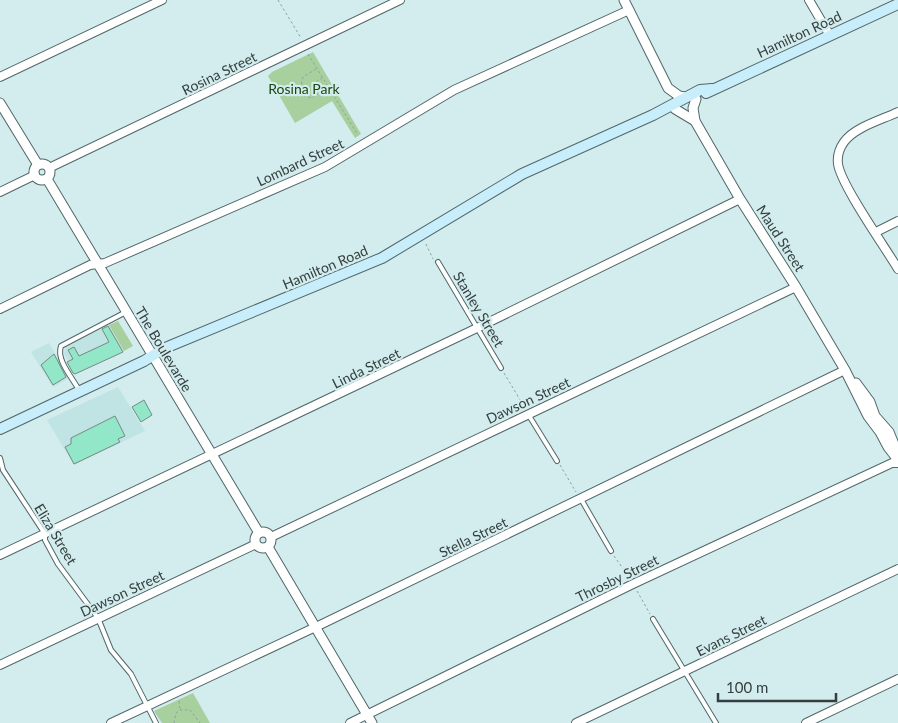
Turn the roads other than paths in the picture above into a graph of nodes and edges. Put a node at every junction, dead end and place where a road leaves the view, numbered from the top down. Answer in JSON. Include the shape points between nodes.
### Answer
{"nodes":[{"id":1,"x":162,"y":0,"type":"edge"},
{"id":2,"x":400,"y":0,"type":"edge"},
{"id":3,"x":624,"y":0,"type":"edge"},
{"id":4,"x":809,"y":0,"type":"edge"},
{"id":5,"x":898,"y":4,"type":"edge"},
{"id":6,"x":629,"y":10,"type":"junction"},
{"id":7,"x":829,"y":34,"type":"junction"},
{"id":8,"x":0,"y":77,"type":"edge"},
{"id":9,"x":668,"y":88,"type":"junction"},
{"id":10,"x":712,"y":89,"type":"junction"},
{"id":11,"x":685,"y":97,"type":"junction"},
{"id":12,"x":696,"y":99,"type":"junction"},
{"id":13,"x":0,"y":103,"type":"edge"},
{"id":14,"x":670,"y":108,"type":"junction"},
{"id":15,"x":898,"y":112,"type":"edge"},
{"id":16,"x":695,"y":121,"type":"junction"},
{"id":17,"x":38,"y":165,"type":"junction"},
{"id":18,"x":49,"y":168,"type":"junction"},
{"id":19,"x":35,"y":175,"type":"junction"},
{"id":20,"x":47,"y":179,"type":"junction"},
{"id":21,"x":0,"y":192,"type":"edge"},
{"id":22,"x":740,"y":199,"type":"junction"},
{"id":23,"x":898,"y":221,"type":"edge"},
{"id":24,"x":876,"y":232,"type":"junction"},
{"id":25,"x":438,"y":262,"type":"road end"},
{"id":26,"x":97,"y":264,"type":"junction"},
{"id":27,"x":898,"y":269,"type":"edge"},
{"id":28,"x":796,"y":286,"type":"junction"},
{"id":29,"x":0,"y":309,"type":"edge"},
{"id":30,"x":126,"y":312,"type":"junction"},
{"id":31,"x":477,"y":328,"type":"junction"},
{"id":32,"x":153,"y":356,"type":"junction"},
{"id":33,"x":501,"y":368,"type":"road end"},
{"id":34,"x":845,"y":370,"type":"junction"},
{"id":35,"x":80,"y":391,"type":"junction"},
{"id":36,"x":528,"y":413,"type":"junction"},
{"id":37,"x":0,"y":429,"type":"edge"},
{"id":38,"x":898,"y":454,"type":"edge"},
{"id":39,"x":212,"y":455,"type":"junction"},
{"id":40,"x":0,"y":458,"type":"edge"},
{"id":41,"x":557,"y":461,"type":"road end"},
{"id":42,"x":898,"y":461,"type":"edge"},
{"id":43,"x":581,"y":499,"type":"junction"},
{"id":44,"x":259,"y":533,"type":"junction"},
{"id":45,"x":45,"y":534,"type":"junction"},
{"id":46,"x":271,"y":537,"type":"junction"},
{"id":47,"x":256,"y":544,"type":"junction"},
{"id":48,"x":268,"y":547,"type":"junction"},
{"id":49,"x":611,"y":551,"type":"road end"},
{"id":50,"x":0,"y":555,"type":"edge"},
{"id":51,"x":898,"y":569,"type":"edge"},
{"id":52,"x":98,"y":618,"type":"junction"},
{"id":53,"x":653,"y":619,"type":"road end"},
{"id":54,"x":315,"y":627,"type":"junction"},
{"id":55,"x":0,"y":665,"type":"edge"},
{"id":56,"x":684,"y":671,"type":"junction"},
{"id":57,"x":898,"y":678,"type":"edge"},
{"id":58,"x":146,"y":707,"type":"junction"},
{"id":59,"x":370,"y":719,"type":"edge"},
{"id":60,"x":111,"y":723,"type":"edge"},
{"id":61,"x":156,"y":723,"type":"edge"},
{"id":62,"x":350,"y":723,"type":"edge"},
{"id":63,"x":576,"y":723,"type":"edge"},
{"id":64,"x":716,"y":723,"type":"edge"},
{"id":65,"x":806,"y":723,"type":"edge"}],
"edges":[{"from":1,"to":8,"type":"street"},
{"from":2,"to":18,"type":"street","name":"Rosina Street"},
{"from":3,"to":6,"type":"street"},
{"from":4,"to":7,"type":"street"},
{"from":5,"to":7,"type":"main road","name":"Hamilton Road"},
{"from":6,"to":9,"type":"street"},
{"from":6,"to":26,"type":"street","name":"Lombard Street","via":[[460,88],[325,167]]},
{"from":7,"to":10,"type":"main road","name":"Hamilton Road"},
{"from":9,"to":11,"type":"street"},
{"from":9,"to":14,"type":"street"},
{"from":10,"to":11,"type":"main road","name":"Hamilton Road"},
{"from":10,"to":12,"type":"main road","name":"Hamilton Road"},
{"from":11,"to":14,"type":"main road","name":"Hamilton Road"},
{"from":12,"to":14,"type":"main road","name":"Hamilton Road"},
{"from":12,"to":16,"type":"street","via":[[693,108]]},
{"from":13,"to":17,"type":"street"},
{"from":14,"to":16,"type":"street","name":"Maud Street"},
{"from":14,"to":32,"type":"main road","name":"Hamilton Road","via":[[503,184],[382,258]]},
{"from":15,"to":24,"type":"street","via":[[857,131],[845,141],[838,154],[838,166],[845,182]]},
{"from":16,"to":22,"type":"street","name":"Maud Street"},
{"from":17,"to":18,"type":"street"},
{"from":17,"to":19,"type":"street"},
{"from":18,"to":20,"type":"street"},
{"from":19,"to":20,"type":"street","via":[[41,180]]},
{"from":19,"to":21,"type":"street"},
{"from":20,"to":26,"type":"street","name":"The Boulevarde"},
{"from":22,"to":28,"type":"street","name":"Maud Street"},
{"from":22,"to":31,"type":"street","name":"Linda Street"},
{"from":23,"to":24,"type":"street"},
{"from":24,"to":27,"type":"street"},
{"from":25,"to":31,"type":"lane","name":"Stanley Street"},
{"from":26,"to":29,"type":"street","name":"Lombard Street"},
{"from":26,"to":30,"type":"street","name":"The Boulevarde"},
{"from":28,"to":34,"type":"street","name":"Maud Street"},
{"from":28,"to":36,"type":"street","name":"Dawson Street"},
{"from":30,"to":32,"type":"street","name":"The Boulevarde"},
{"from":30,"to":35,"type":"lane","via":[[61,346],[61,359]]},
{"from":31,"to":33,"type":"lane","name":"Stanley Street"},
{"from":31,"to":39,"type":"street","name":"Linda Street"},
{"from":32,"to":35,"type":"main road","name":"Hamilton Road"},
{"from":32,"to":39,"type":"street","name":"The Boulevarde"},
{"from":34,"to":38,"type":"street","name":"Maud Street","via":[[889,432]]},
{"from":34,"to":42,"type":"street","name":"Maud Street","via":[[868,416]]},
{"from":34,"to":43,"type":"street","name":"Stella Street"},
{"from":35,"to":37,"type":"main road","name":"Hamilton Road"},
{"from":36,"to":41,"type":"lane"},
{"from":36,"to":46,"type":"street","name":"Dawson Street"},
{"from":39,"to":44,"type":"street","name":"The Boulevarde"},
{"from":39,"to":45,"type":"street","name":"Linda Street"},
{"from":40,"to":45,"type":"lane","name":"Eliza Street","via":[[3,470]]},
{"from":42,"to":59,"type":"street","name":"Throsby Street","via":[[633,584]]},
{"from":43,"to":49,"type":"lane"},
{"from":43,"to":54,"type":"street","name":"Stella Street"},
{"from":44,"to":46,"type":"street","via":[[267,533]]},
{"from":44,"to":47,"type":"street"},
{"from":45,"to":50,"type":"street","name":"Linda Street"},
{"from":45,"to":52,"type":"lane","name":"Eliza Street","via":[[58,564]]},
{"from":46,"to":48,"type":"street"},
{"from":47,"to":48,"type":"street","via":[[261,548]]},
{"from":47,"to":52,"type":"street","name":"Dawson Street"},
{"from":48,"to":54,"type":"street"},
{"from":51,"to":56,"type":"street","name":"Evans Street"},
{"from":52,"to":55,"type":"street","name":"Dawson Street"},
{"from":52,"to":58,"type":"lane","name":"Eliza Street","via":[[111,650],[131,674]]},
{"from":53,"to":56,"type":"lane"},
{"from":54,"to":58,"type":"street","name":"Stella Street"},
{"from":54,"to":59,"type":"street"},
{"from":56,"to":63,"type":"street","name":"Evans Street"},
{"from":56,"to":64,"type":"lane"},
{"from":57,"to":65,"type":"street"},
{"from":58,"to":60,"type":"street","name":"Stella Street"},
{"from":58,"to":61,"type":"lane","name":"Eliza Street"},
{"from":59,"to":62,"type":"street","name":"Throsby Street"}]}
